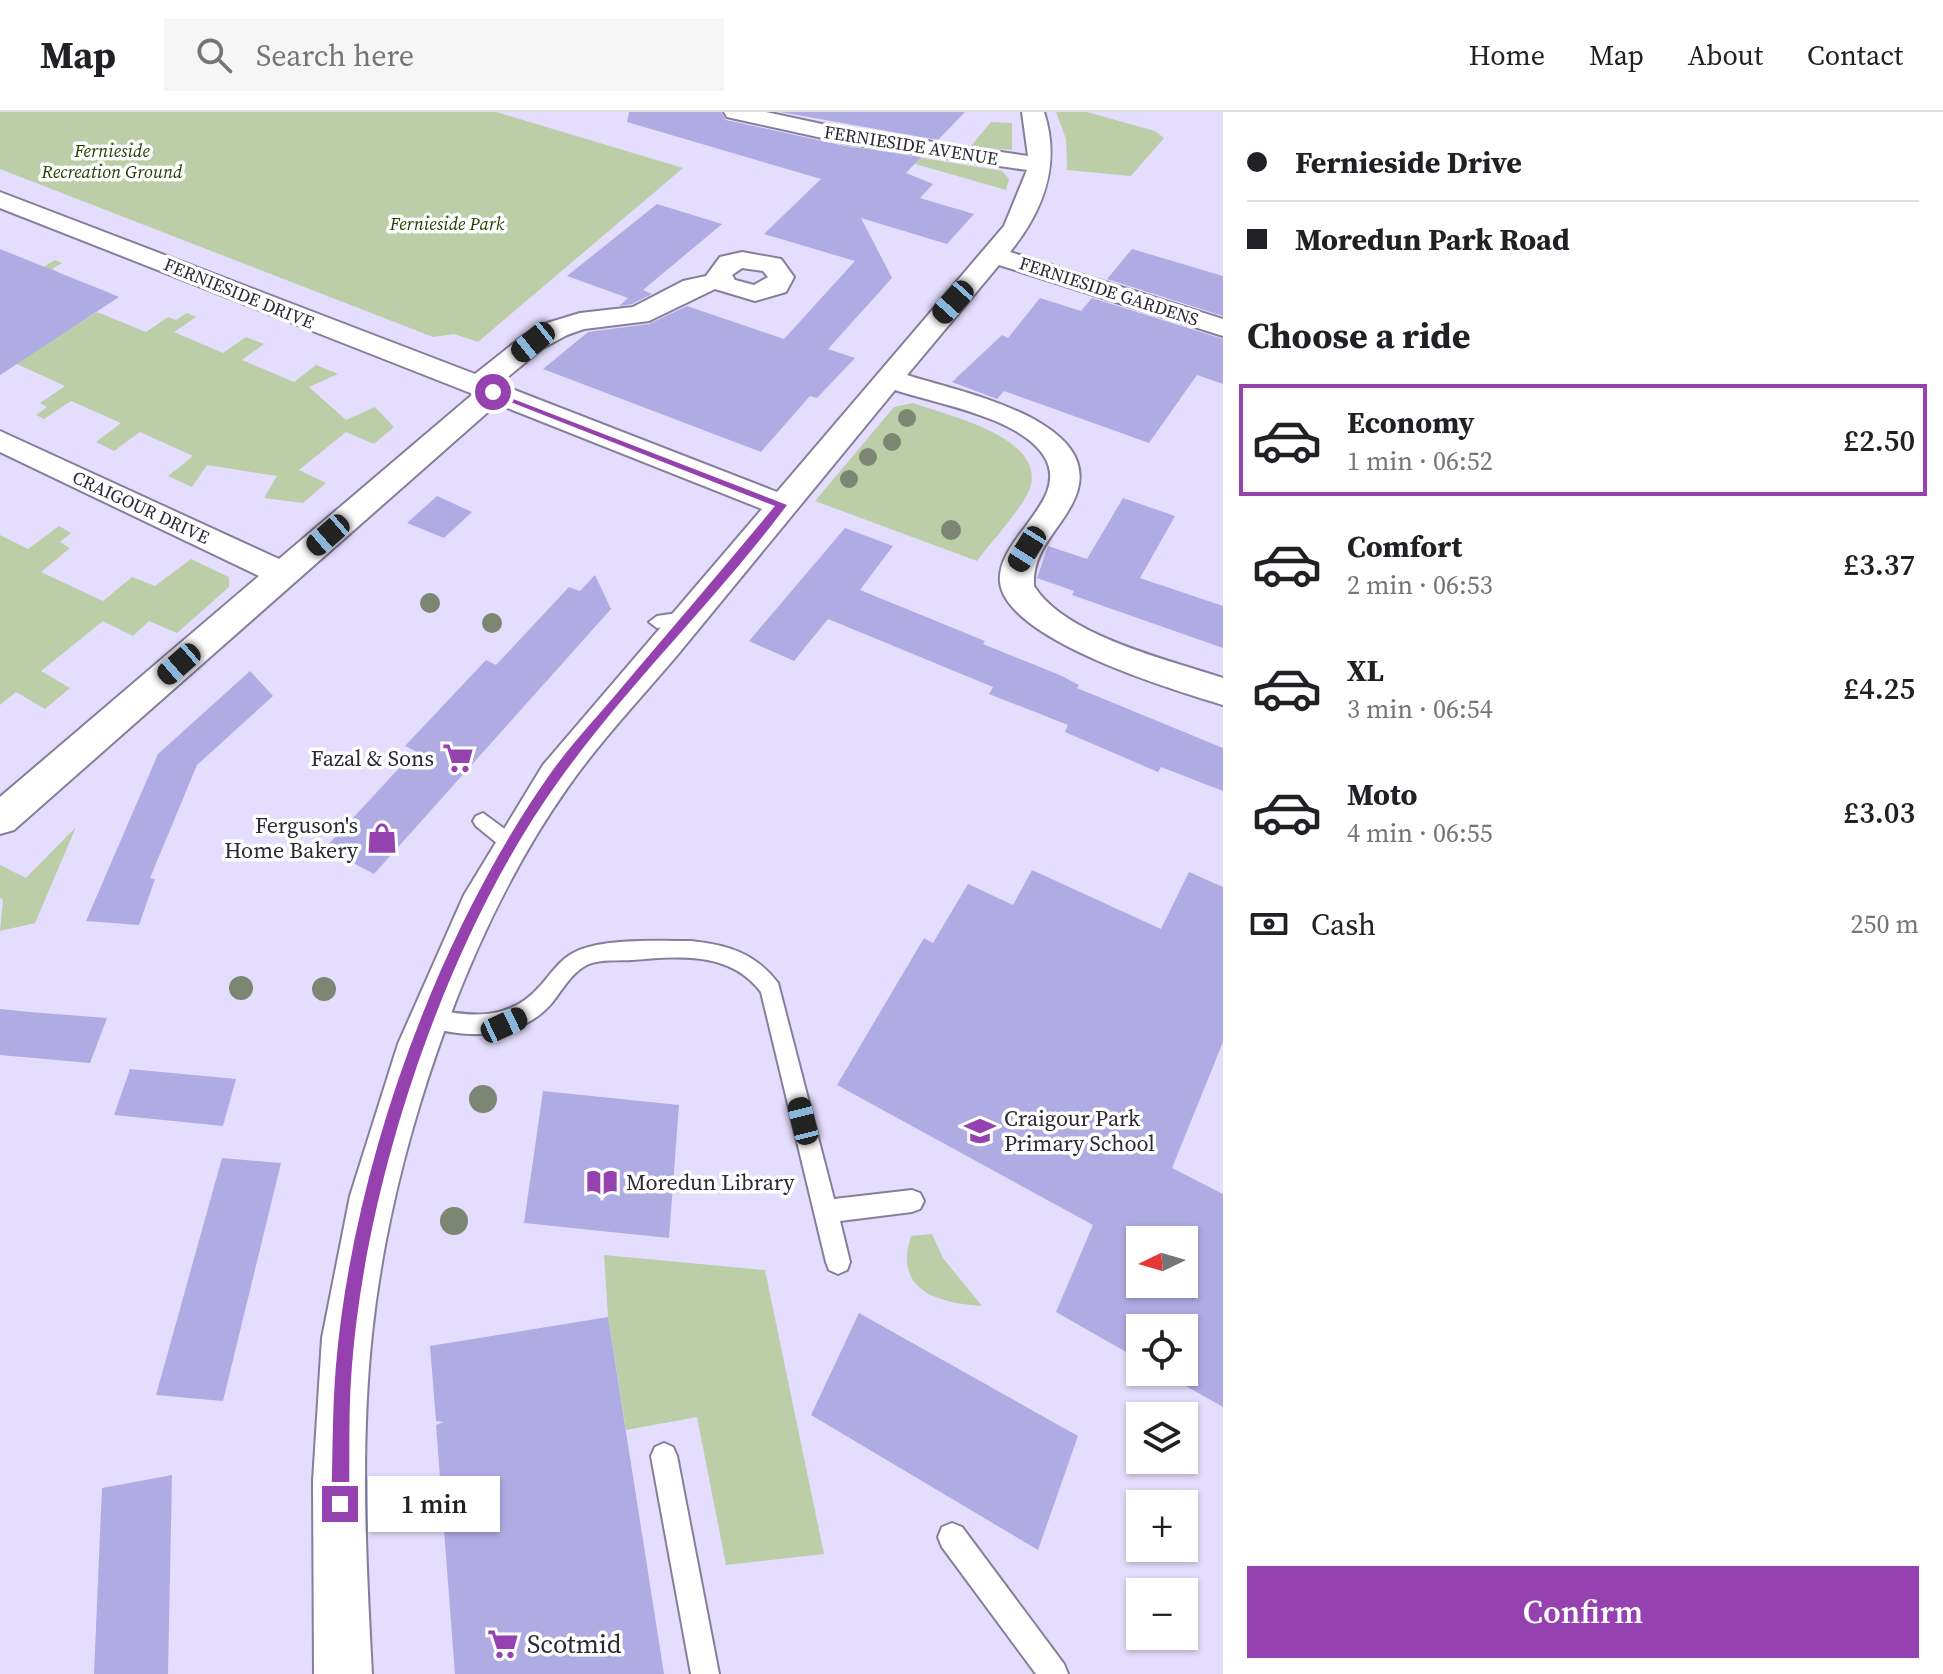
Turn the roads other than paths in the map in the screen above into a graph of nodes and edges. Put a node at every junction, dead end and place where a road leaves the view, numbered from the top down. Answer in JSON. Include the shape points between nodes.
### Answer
{"nodes":[{"id":1,"x":735,"y":112,"type":"edge"},
{"id":2,"x":1033,"y":112,"type":"edge"},
{"id":3,"x":1041,"y":165,"type":"junction"},
{"id":4,"x":0,"y":199,"type":"edge"},
{"id":5,"x":994,"y":255,"type":"junction"},
{"id":6,"x":720,"y":280,"type":"dead end"},
{"id":7,"x":1223,"y":328,"type":"edge"},
{"id":8,"x":890,"y":379,"type":"junction"},
{"id":9,"x":486,"y":389,"type":"junction"},
{"id":10,"x":0,"y":440,"type":"edge"},
{"id":11,"x":782,"y":505,"type":"junction"},
{"id":12,"x":283,"y":574,"type":"junction"},
{"id":13,"x":1223,"y":692,"type":"edge"},
{"id":14,"x":0,"y":819,"type":"edge"},
{"id":15,"x":427,"y":1017,"type":"junction"},
{"id":16,"x":912,"y":1201,"type":"dead end"},
{"id":17,"x":825,"y":1211,"type":"junction"},
{"id":18,"x":838,"y":1262,"type":"dead end"},
{"id":19,"x":664,"y":1456,"type":"dead end"},
{"id":20,"x":952,"y":1537,"type":"dead end"},
{"id":21,"x":343,"y":1674,"type":"edge"},
{"id":22,"x":705,"y":1674,"type":"edge"},
{"id":23,"x":1054,"y":1674,"type":"edge"}],
"edges":[{"from":1,"to":3,"type":"street","name":"FERNIESIDE AVENUE","via":[[845,136]]},
{"from":2,"to":3,"type":"street"},
{"from":3,"to":5,"type":"street","via":[[1027,208]]},
{"from":4,"to":9,"type":"street","name":"FERNIESIDE DRIVE"},
{"from":5,"to":7,"type":"street","name":"FERNIESIDE GARDENS"},
{"from":5,"to":8,"type":"street"},
{"from":6,"to":9,"type":"street","via":[[692,287],[639,315],[580,321],[557,329],[533,342]]},
{"from":8,"to":11,"type":"street"},
{"from":8,"to":13,"type":"street","via":[[1027,427],[1058,453],[1066,468],[1066,487],[1018,564],[1017,584],[1038,614],[1062,632]]},
{"from":9,"to":11,"type":"street","name":"FERNIESIDE DRIVE"},
{"from":9,"to":12,"type":"street"},
{"from":10,"to":12,"type":"street","name":"CRAIGOUR DRIVE"},
{"from":11,"to":15,"type":"street","via":[[671,620],[556,775],[497,832],[467,925]]},
{"from":12,"to":14,"type":"street"},
{"from":15,"to":17,"type":"lane","via":[[483,1027],[504,1025],[533,1008],[577,959],[593,954],[699,951],[738,958],[759,971],[771,989]]},
{"from":15,"to":21,"type":"street","via":[[372,1199],[344,1365],[338,1559]]},
{"from":16,"to":17,"type":"lane"},
{"from":17,"to":18,"type":"lane"},
{"from":19,"to":22,"type":"lane"},
{"from":20,"to":23,"type":"lane"}]}
